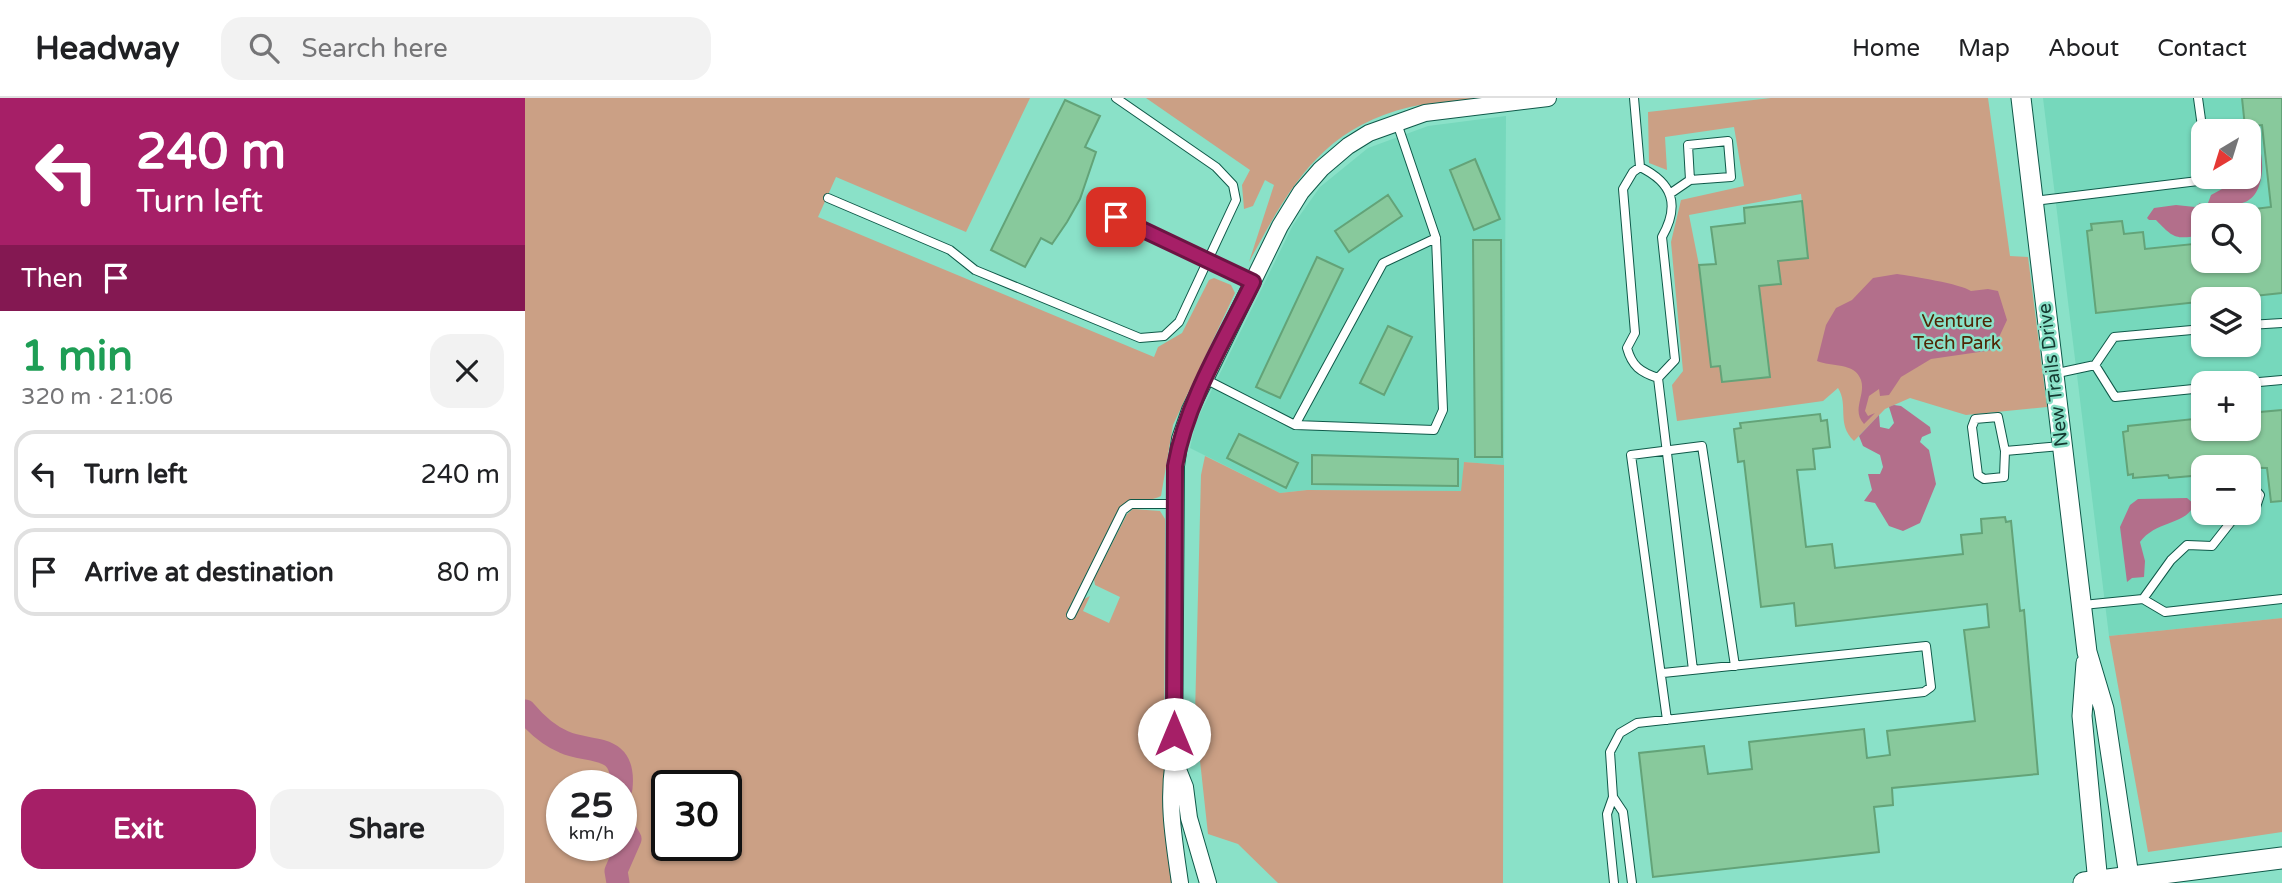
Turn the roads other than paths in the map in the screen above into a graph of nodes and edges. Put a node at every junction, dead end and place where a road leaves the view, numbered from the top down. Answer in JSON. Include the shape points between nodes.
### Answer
{"nodes":[{"id":1,"x":1116,"y":98,"type":"edge"},
{"id":2,"x":1548,"y":98,"type":"edge"},
{"id":3,"x":1634,"y":98,"type":"edge"},
{"id":4,"x":2021,"y":98,"type":"edge"},
{"id":5,"x":2198,"y":98,"type":"edge"},
{"id":6,"x":2201,"y":119,"type":"edge"},
{"id":7,"x":1397,"y":123,"type":"junction"},
{"id":8,"x":1640,"y":167,"type":"junction"},
{"id":9,"x":1690,"y":180,"type":"junction"},
{"id":10,"x":2191,"y":182,"type":"edge"},
{"id":11,"x":1671,"y":193,"type":"junction"},
{"id":12,"x":828,"y":198,"type":"dead end"},
{"id":13,"x":2032,"y":201,"type":"junction"},
{"id":14,"x":1116,"y":217,"type":"dead end"},
{"id":15,"x":1436,"y":238,"type":"junction"},
{"id":16,"x":1209,"y":261,"type":"junction"},
{"id":17,"x":1253,"y":282,"type":"junction"},
{"id":18,"x":2282,"y":323,"type":"edge"},
{"id":19,"x":2261,"y":324,"type":"edge"},
{"id":20,"x":2191,"y":330,"type":"edge"},
{"id":21,"x":2095,"y":365,"type":"junction"},
{"id":22,"x":2052,"y":374,"type":"junction"},
{"id":23,"x":1658,"y":377,"type":"junction"},
{"id":24,"x":1205,"y":379,"type":"junction"},
{"id":25,"x":2282,"y":380,"type":"edge"},
{"id":26,"x":2261,"y":382,"type":"edge"},
{"id":27,"x":2191,"y":389,"type":"edge"},
{"id":28,"x":1295,"y":425,"type":"junction"},
{"id":29,"x":2061,"y":446,"type":"junction"},
{"id":30,"x":1669,"y":450,"type":"junction"},
{"id":31,"x":2005,"y":452,"type":"junction"},
{"id":32,"x":1175,"y":504,"type":"junction"},
{"id":33,"x":2226,"y":525,"type":"edge"},
{"id":34,"x":2143,"y":599,"type":"junction"},
{"id":35,"x":2282,"y":599,"type":"edge"},
{"id":36,"x":2081,"y":605,"type":"junction"},
{"id":37,"x":1071,"y":615,"type":"dead end"},
{"id":38,"x":2087,"y":652,"type":"junction"},
{"id":39,"x":1735,"y":666,"type":"junction"},
{"id":40,"x":1693,"y":670,"type":"junction"},
{"id":41,"x":1663,"y":673,"type":"junction"},
{"id":42,"x":1667,"y":720,"type":"junction"},
{"id":43,"x":1174,"y":760,"type":"junction"},
{"id":44,"x":1613,"y":797,"type":"junction"},
{"id":45,"x":2282,"y":859,"type":"edge"},
{"id":46,"x":2130,"y":880,"type":"edge"},
{"id":47,"x":1180,"y":883,"type":"edge"},
{"id":48,"x":1207,"y":883,"type":"edge"},
{"id":49,"x":1614,"y":883,"type":"edge"},
{"id":50,"x":1632,"y":883,"type":"edge"},
{"id":51,"x":2093,"y":883,"type":"edge"}],
"edges":[{"from":1,"to":16,"type":"lane","via":[[1216,167],[1233,185],[1237,200]]},
{"from":2,"to":7,"type":"street","via":[[1425,113]]},
{"from":3,"to":8,"type":"lane"},
{"from":4,"to":13,"type":"street","name":"New Trails Drive"},
{"from":5,"to":6,"type":"lane"},
{"from":7,"to":15,"type":"lane"},
{"from":7,"to":17,"type":"street","via":[[1348,146],[1321,169],[1280,226]]},
{"from":8,"to":11,"type":"lane","via":[[1657,175]]},
{"from":8,"to":23,"type":"lane","via":[[1623,189],[1635,333],[1627,348],[1630,361],[1642,373]]},
{"from":9,"to":9,"type":"lane","via":[[1688,145],[1728,141],[1731,177]]},
{"from":9,"to":11,"type":"lane"},
{"from":10,"to":13,"type":"lane"},
{"from":11,"to":23,"type":"lane","via":[[1672,219],[1662,237],[1675,360]]},
{"from":12,"to":16,"type":"lane","via":[[950,250],[975,270],[1140,338],[1164,336],[1179,322]]},
{"from":13,"to":22,"type":"street","name":"New Trails Drive"},
{"from":14,"to":16,"type":"lane"},
{"from":15,"to":28,"type":"lane","via":[[1383,263]]},
{"from":15,"to":28,"type":"lane","via":[[1443,410],[1434,430]]},
{"from":16,"to":17,"type":"lane"},
{"from":17,"to":24,"type":"street"},
{"from":18,"to":19,"type":"lane"},
{"from":20,"to":21,"type":"lane","via":[[2114,337]]},
{"from":21,"to":22,"type":"lane"},
{"from":21,"to":27,"type":"lane","via":[[2115,397]]},
{"from":22,"to":29,"type":"street","name":"New Trails Drive"},
{"from":23,"to":30,"type":"lane"},
{"from":24,"to":28,"type":"lane"},
{"from":24,"to":32,"type":"street","via":[[1180,439]]},
{"from":25,"to":26,"type":"lane"},
{"from":29,"to":31,"type":"lane"},
{"from":29,"to":36,"type":"street","name":"New Trails Drive"},
{"from":30,"to":39,"type":"lane","via":[[1702,446]]},
{"from":30,"to":40,"type":"lane"},
{"from":30,"to":41,"type":"lane","via":[[1631,455]]},
{"from":31,"to":31,"type":"lane","via":[[1998,417],[1975,419],[1978,475],[1983,479],[2004,477]]},
{"from":32,"to":37,"type":"lane","via":[[1131,504],[1123,510]]},
{"from":32,"to":43,"type":"street"},
{"from":33,"to":34,"type":"lane","via":[[2212,547],[2187,545],[2179,552]]},
{"from":34,"to":35,"type":"lane","via":[[2165,612]]},
{"from":34,"to":36,"type":"lane"},
{"from":36,"to":38,"type":"street","name":"New Trails Drive"},
{"from":38,"to":46,"type":"street","name":"New Trails Drive","via":[[2104,709]]},
{"from":38,"to":51,"type":"street","name":"New Trails Drive","via":[[2082,716]]},
{"from":39,"to":40,"type":"lane"},
{"from":39,"to":42,"type":"lane","via":[[1926,646],[1931,687],[1924,692]]},
{"from":40,"to":41,"type":"lane"},
{"from":41,"to":42,"type":"lane"},
{"from":42,"to":44,"type":"lane","via":[[1637,723],[1620,733],[1610,752]]},
{"from":43,"to":47,"type":"street","via":[[1171,824]]},
{"from":43,"to":48,"type":"street","via":[[1185,787]]},
{"from":44,"to":49,"type":"lane","via":[[1607,814]]},
{"from":44,"to":50,"type":"lane","via":[[1623,812]]},
{"from":45,"to":46,"type":"main road"},
{"from":46,"to":51,"type":"main road"}]}
